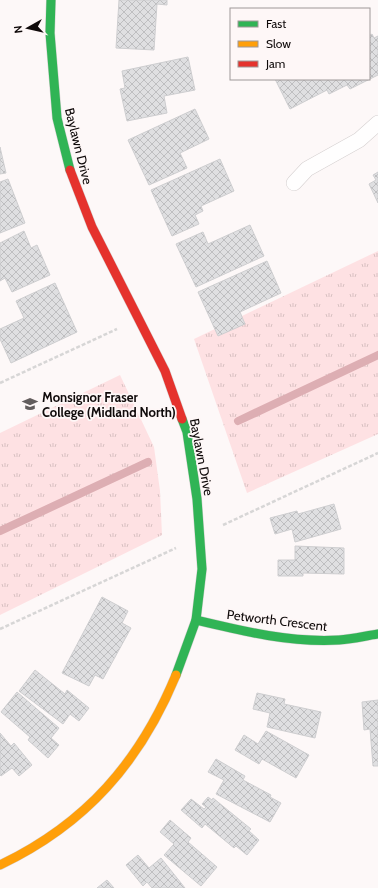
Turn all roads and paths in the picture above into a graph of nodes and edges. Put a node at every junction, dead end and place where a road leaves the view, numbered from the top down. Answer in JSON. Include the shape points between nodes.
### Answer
{"nodes":[{"id":1,"x":50,"y":0,"type":"edge"},
{"id":2,"x":378,"y":123,"type":"edge"},
{"id":3,"x":294,"y":182,"type":"dead end"},
{"id":4,"x":139,"y":318,"type":"junction"},
{"id":5,"x":0,"y":383,"type":"edge"},
{"id":6,"x":196,"y":620,"type":"junction"},
{"id":7,"x":378,"y":634,"type":"edge"},
{"id":8,"x":0,"y":865,"type":"edge"}],
"edges":[{"from":1,"to":4,"type":"street","name":"Baylawn Drive","via":[[57,118],[73,181],[92,227]]},
{"from":2,"to":3,"type":"lane","via":[[358,140],[308,169]]},
{"from":4,"to":5,"type":"path"},
{"from":4,"to":6,"type":"street","name":"Baylawn Drive","via":[[165,372],[187,432],[197,499],[202,569]]},
{"from":6,"to":7,"type":"street","name":"Petworth Crescent","via":[[254,632],[303,638],[338,640]]},
{"from":6,"to":8,"type":"street","name":"Baylawn Drive","via":[[164,703],[120,773],[100,796],[66,826],[23,854]]}]}
